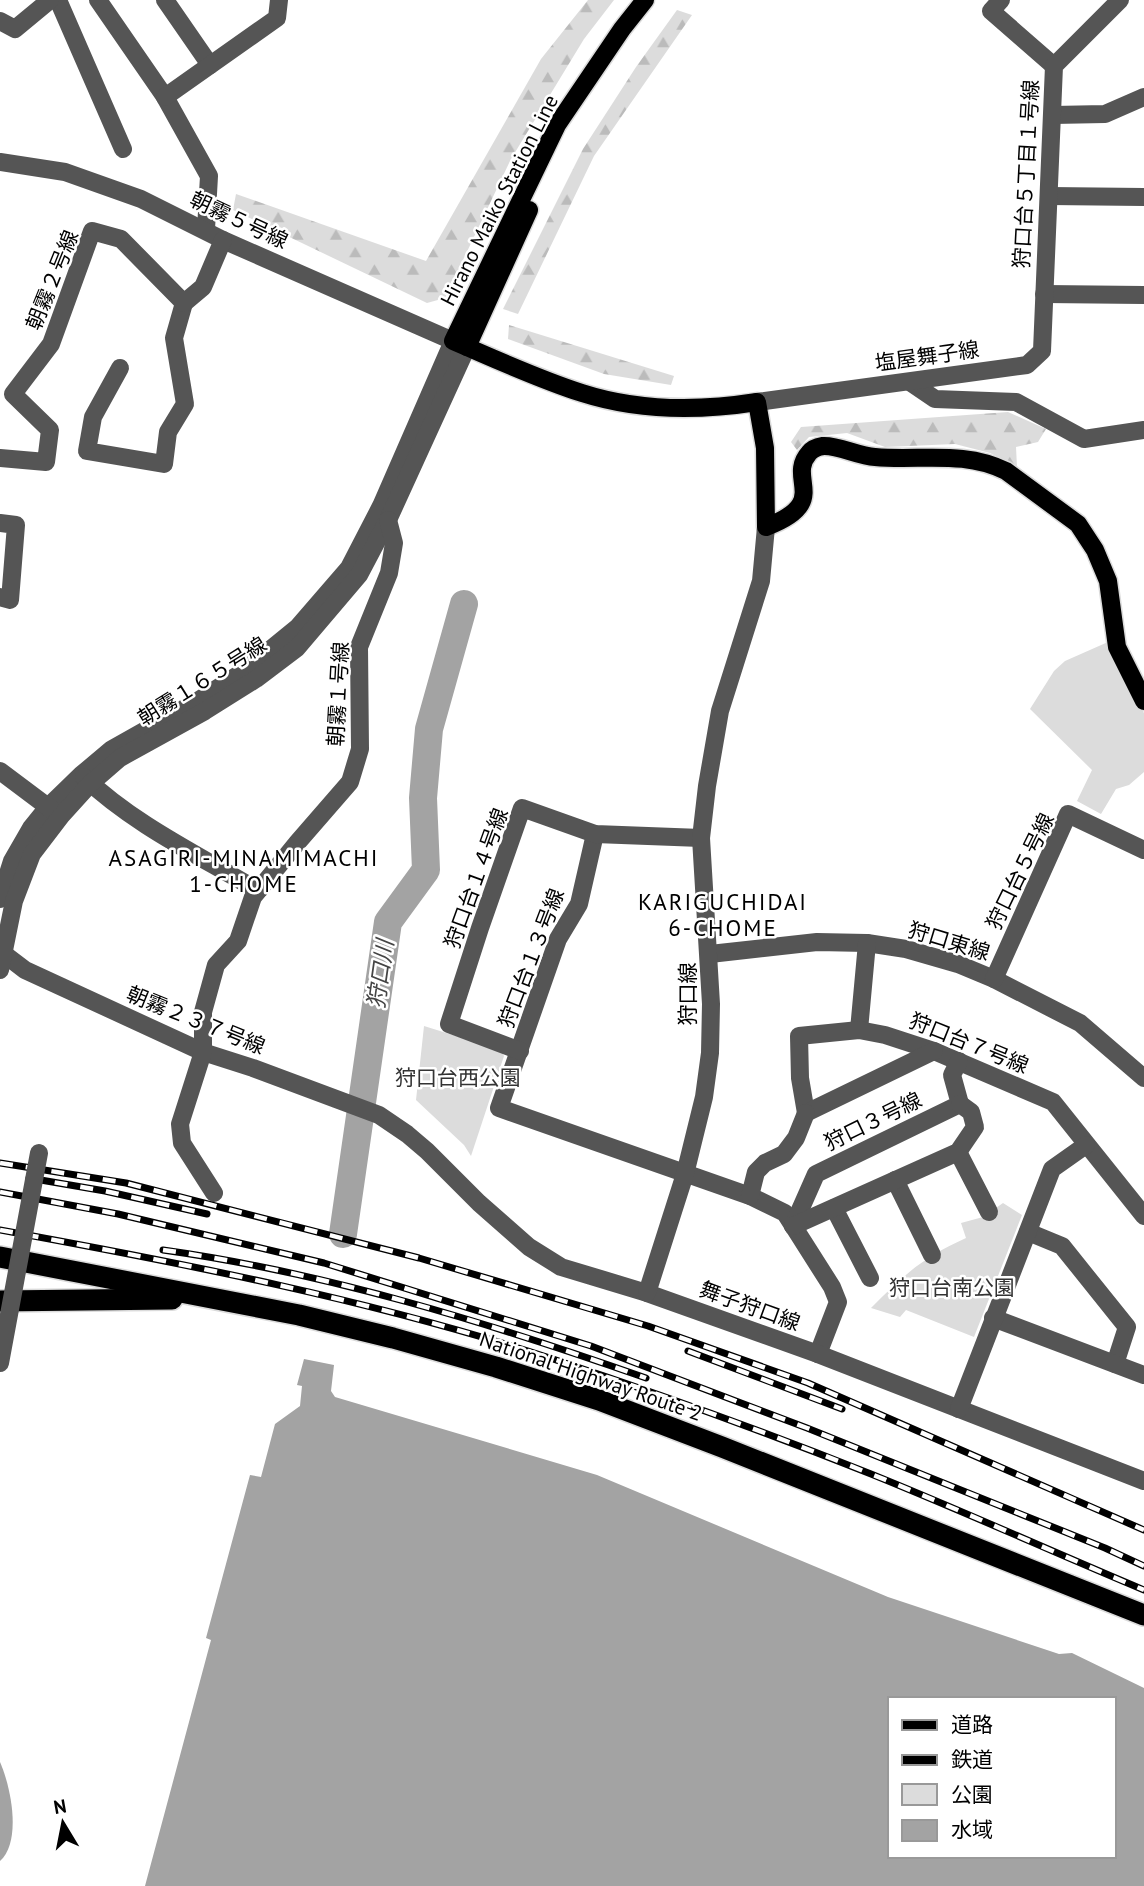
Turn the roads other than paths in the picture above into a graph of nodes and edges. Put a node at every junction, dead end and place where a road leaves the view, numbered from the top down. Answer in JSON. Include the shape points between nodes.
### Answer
{"nodes":[{"id":1,"x":50,"y":0,"type":"edge"},
{"id":2,"x":58,"y":0,"type":"edge"},
{"id":3,"x":98,"y":0,"type":"edge"},
{"id":4,"x":165,"y":0,"type":"edge"},
{"id":5,"x":279,"y":0,"type":"edge"},
{"id":6,"x":645,"y":0,"type":"edge"},
{"id":7,"x":659,"y":0,"type":"edge"},
{"id":8,"x":1002,"y":0,"type":"edge"},
{"id":9,"x":1120,"y":0,"type":"edge"},
{"id":10,"x":0,"y":21,"type":"edge"},
{"id":11,"x":210,"y":65,"type":"junction"},
{"id":12,"x":1054,"y":66,"type":"junction"},
{"id":13,"x":165,"y":97,"type":"junction"},
{"id":14,"x":1144,"y":97,"type":"edge"},
{"id":15,"x":1053,"y":115,"type":"junction"},
{"id":16,"x":123,"y":149,"type":"dead end"},
{"id":17,"x":0,"y":162,"type":"edge"},
{"id":18,"x":1049,"y":196,"type":"junction"},
{"id":19,"x":1144,"y":197,"type":"edge"},
{"id":20,"x":206,"y":229,"type":"junction"},
{"id":21,"x":223,"y":240,"type":"junction"},
{"id":22,"x":1044,"y":294,"type":"junction"},
{"id":23,"x":1144,"y":295,"type":"edge"},
{"id":24,"x":184,"y":303,"type":"junction"},
{"id":25,"x":460,"y":344,"type":"junction"},
{"id":26,"x":120,"y":368,"type":"dead end"},
{"id":27,"x":910,"y":382,"type":"junction"},
{"id":28,"x":757,"y":402,"type":"junction"},
{"id":29,"x":1144,"y":429,"type":"edge"},
{"id":30,"x":0,"y":458,"type":"edge"},
{"id":31,"x":388,"y":520,"type":"junction"},
{"id":32,"x":0,"y":523,"type":"edge"},
{"id":33,"x":766,"y":527,"type":"junction"},
{"id":34,"x":0,"y":597,"type":"edge"},
{"id":35,"x":1144,"y":701,"type":"edge"},
{"id":36,"x":0,"y":771,"type":"edge"},
{"id":37,"x":86,"y":779,"type":"junction"},
{"id":38,"x":54,"y":811,"type":"junction"},
{"id":39,"x":595,"y":834,"type":"junction"},
{"id":40,"x":701,"y":838,"type":"junction"},
{"id":41,"x":1144,"y":850,"type":"edge"},
{"id":42,"x":260,"y":889,"type":"junction"},
{"id":43,"x":0,"y":899,"type":"edge"},
{"id":44,"x":867,"y":943,"type":"junction"},
{"id":45,"x":710,"y":954,"type":"junction"},
{"id":46,"x":1,"y":958,"type":"edge"},
{"id":47,"x":994,"y":979,"type":"junction"},
{"id":48,"x":859,"y":1030,"type":"junction"},
{"id":49,"x":520,"y":1051,"type":"junction"},
{"id":50,"x":934,"y":1051,"type":"junction"},
{"id":51,"x":202,"y":1052,"type":"junction"},
{"id":52,"x":959,"y":1061,"type":"junction"},
{"id":53,"x":1144,"y":1077,"type":"edge"},
{"id":54,"x":960,"y":1104,"type":"junction"},
{"id":55,"x":806,"y":1113,"type":"junction"},
{"id":56,"x":379,"y":1115,"type":"joint"},
{"id":57,"x":1086,"y":1145,"type":"junction"},
{"id":58,"x":958,"y":1152,"type":"junction"},
{"id":59,"x":39,"y":1153,"type":"dead end"},
{"id":60,"x":685,"y":1174,"type":"junction"},
{"id":61,"x":895,"y":1180,"type":"junction"},
{"id":62,"x":214,"y":1193,"type":"dead end"},
{"id":63,"x":750,"y":1196,"type":"junction"},
{"id":64,"x":834,"y":1208,"type":"junction"},
{"id":65,"x":989,"y":1212,"type":"dead end"},
{"id":66,"x":1144,"y":1216,"type":"edge"},
{"id":67,"x":793,"y":1226,"type":"junction"},
{"id":68,"x":1028,"y":1231,"type":"junction"},
{"id":69,"x":932,"y":1255,"type":"dead end"},
{"id":70,"x":2,"y":1259,"type":"edge"},
{"id":71,"x":870,"y":1278,"type":"dead end"},
{"id":72,"x":647,"y":1293,"type":"junction"},
{"id":73,"x":198,"y":1295,"type":"junction"},
{"id":74,"x":0,"y":1301,"type":"edge"},
{"id":75,"x":993,"y":1318,"type":"junction"},
{"id":76,"x":818,"y":1354,"type":"junction"},
{"id":77,"x":0,"y":1363,"type":"edge"},
{"id":78,"x":1115,"y":1364,"type":"junction"},
{"id":79,"x":1144,"y":1375,"type":"edge"},
{"id":80,"x":960,"y":1409,"type":"junction"},
{"id":81,"x":1144,"y":1480,"type":"edge"},
{"id":82,"x":1144,"y":1615,"type":"edge"}],
"edges":[{"from":1,"to":10,"type":"street","via":[[15,29]]},
{"from":2,"to":16,"type":"street"},
{"from":3,"to":13,"type":"street"},
{"from":4,"to":11,"type":"street"},
{"from":5,"to":11,"type":"street","via":[[277,18]]},
{"from":6,"to":25,"type":"main road","name":"Hirano Maiko Station Line","via":[[557,125]]},
{"from":7,"to":25,"type":"main road","name":"Hirano Maiko Station Line","via":[[566,129]]},
{"from":8,"to":12,"type":"street","via":[[991,11]]},
{"from":9,"to":12,"type":"street","name":"狩口台５丁目１号線"},
{"from":11,"to":13,"type":"street"},
{"from":12,"to":15,"type":"street","name":"狩口台５丁目１号線"},
{"from":13,"to":20,"type":"street","via":[[209,176]]},
{"from":14,"to":15,"type":"street","via":[[1105,114]]},
{"from":15,"to":18,"type":"street","name":"狩口台５丁目１号線"},
{"from":17,"to":20,"type":"street","name":"朝霧５号線","via":[[65,172]]},
{"from":18,"to":19,"type":"street"},
{"from":18,"to":22,"type":"street","name":"狩口台５丁目１号線"},
{"from":20,"to":21,"type":"street","name":"朝霧５号線"},
{"from":21,"to":24,"type":"street","via":[[203,287]]},
{"from":21,"to":25,"type":"street","name":"朝霧５号線"},
{"from":22,"to":23,"type":"street"},
{"from":22,"to":27,"type":"street","name":"塩屋舞子線","via":[[1042,351],[1027,365]]},
{"from":24,"to":26,"type":"street","via":[[174,338],[186,404],[168,432],[164,464],[87,451],[93,417]]},
{"from":24,"to":30,"type":"street","name":"朝霧２号線","via":[[121,240],[92,231],[51,344],[13,394],[50,430],[46,462]]},
{"from":25,"to":28,"type":"main road","via":[[584,393],[626,403],[698,408]]},
{"from":25,"to":31,"type":"street","name":"朝霧１６５号線"},
{"from":25,"to":37,"type":"street","name":"朝霧１６５号線","via":[[349,568],[298,627],[244,671],[112,748]]},
{"from":27,"to":28,"type":"street","name":"塩屋舞子線"},
{"from":27,"to":29,"type":"street","via":[[935,399],[1016,402],[1084,439]]},
{"from":28,"to":33,"type":"main road","via":[[765,448]]},
{"from":31,"to":37,"type":"street","name":"朝霧１６５号線","via":[[359,575],[296,648],[205,711]]},
{"from":31,"to":42,"type":"street","name":"朝霧１号線","via":[[394,543],[389,573],[359,647],[360,749],[350,782]]},
{"from":32,"to":34,"type":"street","via":[[16,525],[10,600]]},
{"from":33,"to":35,"type":"main road","via":[[788,519],[797,510],[804,492],[804,461],[817,447],[874,457],[944,456],[993,464],[1078,524],[1095,550],[1108,581],[1117,647]]},
{"from":33,"to":40,"type":"street","name":"狩口線","via":[[761,581],[720,711]]},
{"from":36,"to":38,"type":"street"},
{"from":37,"to":38,"type":"street","name":"朝霧１６５号線"},
{"from":37,"to":42,"type":"street","via":[[158,832]]},
{"from":38,"to":43,"type":"street","name":"朝霧１６５号線","via":[[31,828],[12,861]]},
{"from":38,"to":46,"type":"street","name":"朝霧１６５号線","via":[[14,901]]},
{"from":39,"to":40,"type":"street","name":"狩口台１４号線"},
{"from":39,"to":49,"type":"street","name":"狩口台１３号線","via":[[579,904],[558,939]]},
{"from":39,"to":49,"type":"street","name":"狩口台１４号線","via":[[522,808],[480,928],[449,1024]]},
{"from":40,"to":45,"type":"street","name":"狩口線"},
{"from":41,"to":47,"type":"street","name":"狩口台５号線","via":[[1068,814]]},
{"from":42,"to":51,"type":"street","name":"朝霧１号線","via":[[238,941],[216,965],[203,1012]]},
{"from":44,"to":45,"type":"street","name":"狩口東線","via":[[817,942]]},
{"from":44,"to":47,"type":"street","name":"狩口東線","via":[[906,949]]},
{"from":44,"to":48,"type":"street"},
{"from":45,"to":60,"type":"street","name":"狩口線","via":[[710,1053]]},
{"from":46,"to":51,"type":"street","name":"朝霧２３７号線"},
{"from":47,"to":53,"type":"street","name":"狩口東線","via":[[1080,1023]]},
{"from":48,"to":50,"type":"street","name":"狩口台７号線"},
{"from":48,"to":55,"type":"street","name":"狩口台７号線","via":[[799,1036]]},
{"from":49,"to":60,"type":"street","name":"狩口台１３号線","via":[[499,1108]]},
{"from":50,"to":52,"type":"street","name":"狩口台７号線"},
{"from":50,"to":55,"type":"street"},
{"from":51,"to":56,"type":"street","name":"朝霧２３７号線"},
{"from":51,"to":62,"type":"street","name":"朝霧１号線","via":[[180,1124],[181,1143]]},
{"from":52,"to":54,"type":"street","via":[[952,1075]]},
{"from":52,"to":57,"type":"street","name":"狩口台７号線","via":[[1053,1102]]},
{"from":54,"to":58,"type":"street","via":[[971,1112],[975,1127]]},
{"from":54,"to":67,"type":"street","name":"狩口３号線","via":[[816,1174]]},
{"from":55,"to":63,"type":"street","name":"狩口３号線","via":[[784,1154],[756,1172]]},
{"from":56,"to":72,"type":"street","name":"舞子狩口線","via":[[427,1151],[529,1247],[561,1267]]},
{"from":57,"to":66,"type":"street","name":"狩口台７号線"},
{"from":57,"to":68,"type":"street","via":[[1052,1169]]},
{"from":58,"to":61,"type":"street"},
{"from":58,"to":65,"type":"street"},
{"from":59,"to":77,"type":"street","bridge":true},
{"from":60,"to":63,"type":"street"},
{"from":60,"to":72,"type":"street","name":"狩口線"},
{"from":61,"to":64,"type":"street"},
{"from":61,"to":69,"type":"street"},
{"from":63,"to":67,"type":"street","via":[[785,1213]]},
{"from":64,"to":67,"type":"street"},
{"from":64,"to":71,"type":"street"},
{"from":67,"to":76,"type":"street","via":[[838,1301]]},
{"from":68,"to":75,"type":"street"},
{"from":68,"to":78,"type":"street","via":[[1062,1246],[1127,1327]]},
{"from":70,"to":73,"type":"highway","name":"National Highway Route 2"},
{"from":72,"to":76,"type":"street","name":"舞子狩口線"},
{"from":73,"to":74,"type":"highway","via":[[164,1300]]},
{"from":73,"to":82,"type":"highway","name":"National Highway Route 2","via":[[393,1338],[599,1400]]},
{"from":75,"to":78,"type":"street"},
{"from":75,"to":80,"type":"street"},
{"from":76,"to":80,"type":"street","name":"舞子狩口線"},
{"from":78,"to":79,"type":"street"},
{"from":80,"to":81,"type":"street","name":"舞子狩口線"}]}
